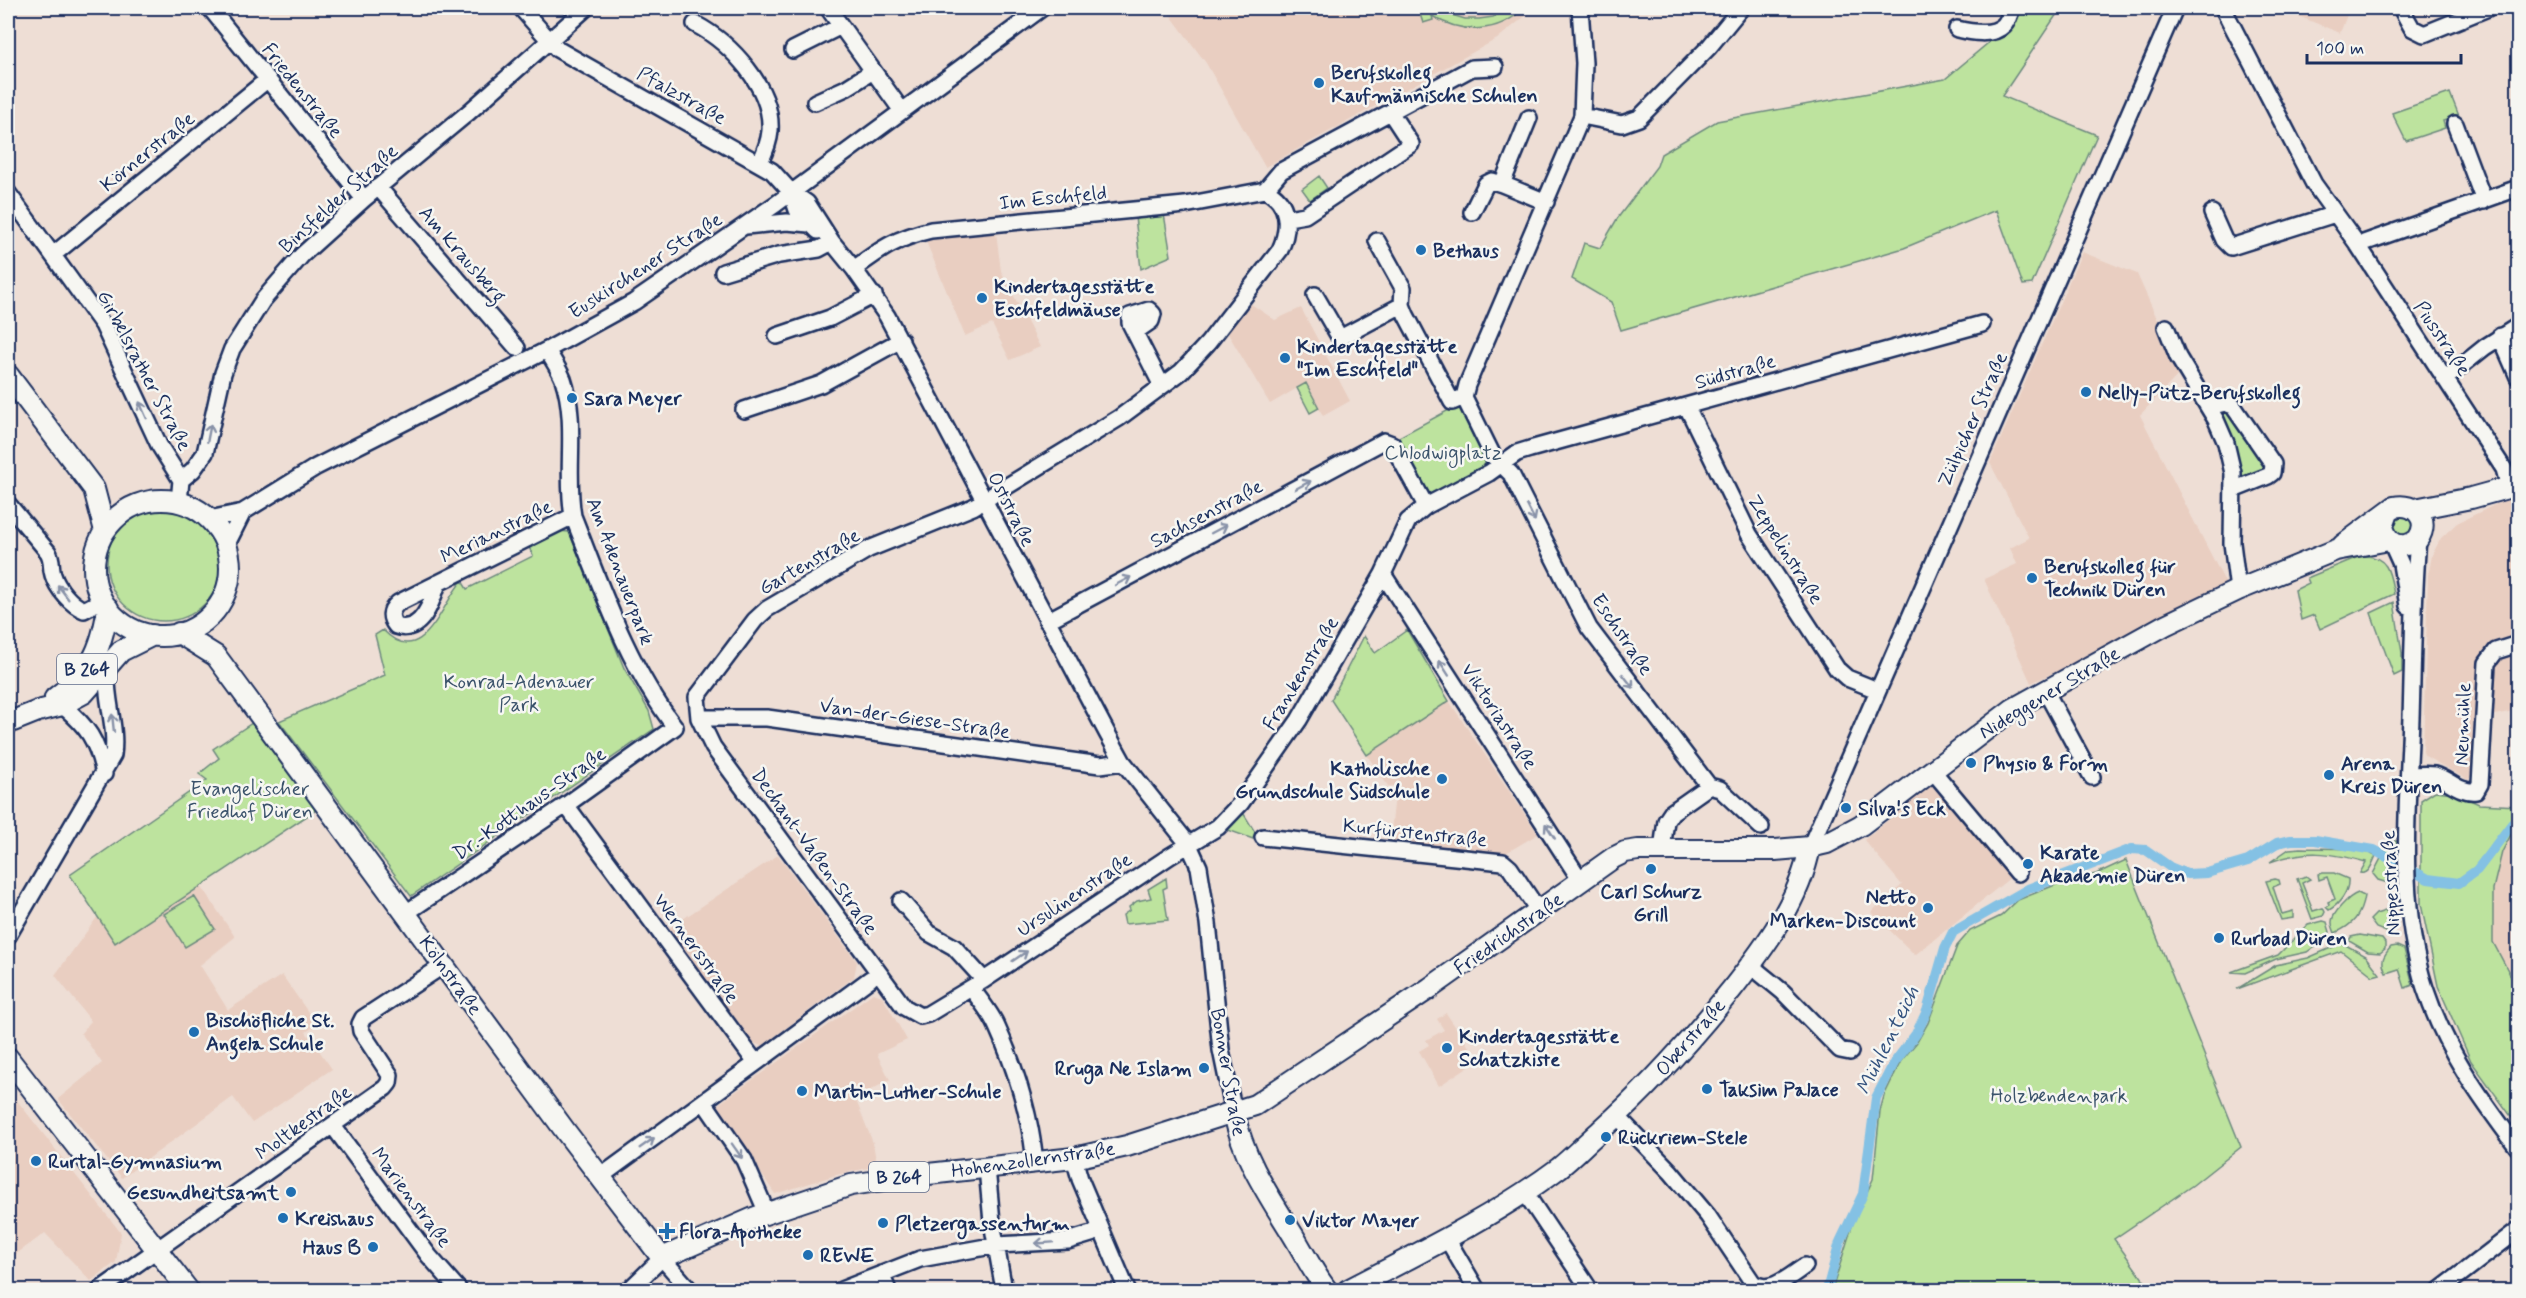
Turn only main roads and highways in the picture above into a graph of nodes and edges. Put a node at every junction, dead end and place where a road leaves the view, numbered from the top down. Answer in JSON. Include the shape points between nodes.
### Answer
{"nodes":[{"id":1,"x":8,"y":375,"type":"edge"},
{"id":2,"x":2514,"y":486,"type":"edge"},
{"id":3,"x":94,"y":489,"type":"junction"},
{"id":4,"x":2471,"y":498,"type":"junction"},
{"id":5,"x":137,"y":505,"type":"junction"},
{"id":6,"x":2415,"y":509,"type":"junction"},
{"id":7,"x":2388,"y":512,"type":"junction"},
{"id":8,"x":105,"y":531,"type":"junction"},
{"id":9,"x":2420,"y":536,"type":"junction"},
{"id":10,"x":2390,"y":541,"type":"junction"},
{"id":11,"x":2336,"y":550,"type":"junction"},
{"id":12,"x":105,"y":604,"type":"junction"},
{"id":13,"x":212,"y":613,"type":"junction"},
{"id":14,"x":179,"y":633,"type":"junction"},
{"id":15,"x":153,"y":635,"type":"junction"},
{"id":16,"x":216,"y":656,"type":"junction"},
{"id":17,"x":38,"y":711,"type":"junction"},
{"id":18,"x":8,"y":723,"type":"edge"},
{"id":19,"x":1810,"y":848,"type":"junction"},
{"id":20,"x":8,"y":1058,"type":"edge"},
{"id":21,"x":1234,"y":1113,"type":"junction"},
{"id":22,"x":662,"y":1258,"type":"joint"},
{"id":23,"x":188,"y":1290,"type":"edge"},
{"id":24,"x":1327,"y":1290,"type":"edge"},
{"id":25,"x":1348,"y":1290,"type":"edge"}],
"edges":[{"from":1,"to":3,"type":"main road","number":"B 264"},
{"from":2,"to":4,"type":"main road"},
{"from":3,"to":5,"type":"main road","number":"B 264","via":[[112,500]]},
{"from":3,"to":8,"type":"main road","number":"B 264"},
{"from":4,"to":6,"type":"main road"},
{"from":4,"to":9,"type":"main road"},
{"from":5,"to":8,"type":"main road","number":"B 264","via":[[124,511]]},
{"from":5,"to":13,"type":"main road","number":"B 264","via":[[150,501],[179,502],[210,519],[226,546],[230,564],[222,599]]},
{"from":6,"to":7,"type":"main road","via":[[2402,505]]},
{"from":6,"to":9,"type":"main road","via":[[2424,525]]},
{"from":7,"to":10,"type":"main road","via":[[2383,526]]},
{"from":7,"to":11,"type":"main road","name":"Nideggener Straße"},
{"from":8,"to":12,"type":"main road","number":"B 264","via":[[97,545],[94,563],[96,583]]},
{"from":9,"to":10,"type":"main road","via":[[2405,546]]},
{"from":10,"to":11,"type":"main road","name":"Nideggener Straße"},
{"from":11,"to":19,"type":"main road","name":"Nideggener Straße","via":[[2171,622],[2045,690],[1994,722],[1848,833]]},
{"from":12,"to":15,"type":"main road","number":"B 264","via":[[118,620]]},
{"from":12,"to":17,"type":"main road","number":"B 264","via":[[103,640],[86,670]]},
{"from":13,"to":14,"type":"main road","number":"B 264","via":[[197,626]]},
{"from":13,"to":16,"type":"main road"},
{"from":14,"to":15,"type":"main road","number":"B 264"},
{"from":14,"to":16,"type":"main road","name":"Kölnstraße"},
{"from":15,"to":17,"type":"main road","number":"B 264","via":[[121,651],[84,693],[62,705]]},
{"from":16,"to":22,"type":"main road","name":"Kölnstraße"},
{"from":17,"to":18,"type":"main road","number":"B 264"},
{"from":19,"to":21,"type":"main road","name":"Friedrichstraße","via":[[1625,852],[1266,1100]]},
{"from":19,"to":25,"type":"main road","name":"Oberstraße","via":[[1804,874],[1790,902],[1750,965],[1688,1044],[1617,1116],[1560,1167],[1524,1191]]},
{"from":20,"to":23,"type":"main road"},
{"from":21,"to":22,"type":"main road","name":"Hohenzollernstraße","number":"B 264","via":[[1074,1158],[850,1185],[767,1213]]},
{"from":21,"to":24,"type":"main road","name":"Bonner Straße","via":[[1244,1149]]}]}
